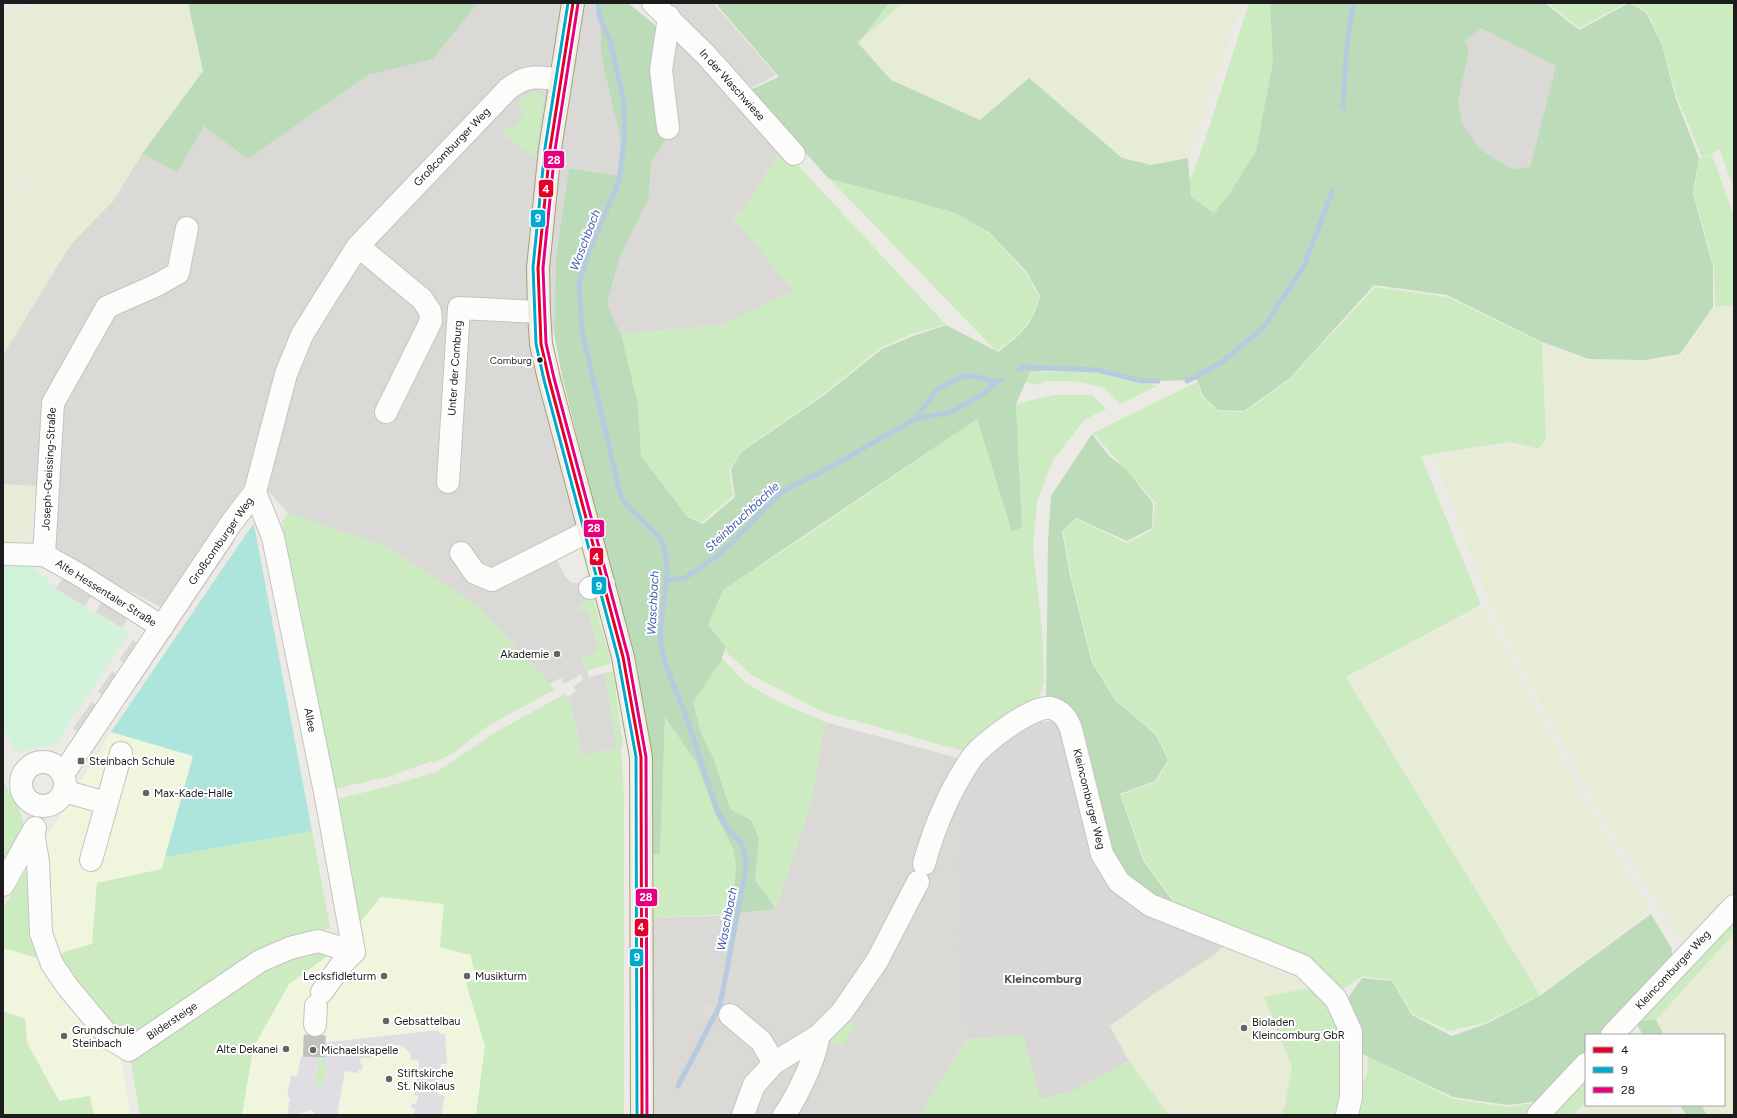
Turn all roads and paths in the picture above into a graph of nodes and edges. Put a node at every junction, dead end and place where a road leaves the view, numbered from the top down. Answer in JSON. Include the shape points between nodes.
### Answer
{"nodes":[{"id":1,"x":573,"y":3,"type":"edge"},
{"id":2,"x":653,"y":3,"type":"edge"},
{"id":3,"x":669,"y":17,"type":"junction"},
{"id":4,"x":560,"y":80,"type":"junction"},
{"id":5,"x":668,"y":128,"type":"dead end"},
{"id":6,"x":794,"y":154,"type":"dead end"},
{"id":7,"x":187,"y":228,"type":"dead end"},
{"id":8,"x":358,"y":246,"type":"junction"},
{"id":9,"x":538,"y":312,"type":"junction"},
{"id":10,"x":386,"y":412,"type":"dead end"},
{"id":11,"x":448,"y":482,"type":"dead end"},
{"id":12,"x":255,"y":492,"type":"junction"},
{"id":13,"x":589,"y":531,"type":"junction"},
{"id":14,"x":461,"y":553,"type":"dead end"},
{"id":15,"x":3,"y":554,"type":"edge"},
{"id":16,"x":44,"y":555,"type":"junction"},
{"id":17,"x":162,"y":627,"type":"junction"},
{"id":18,"x":121,"y":754,"type":"dead end"},
{"id":19,"x":63,"y":782,"type":"junction"},
{"id":20,"x":106,"y":803,"type":"junction"},
{"id":21,"x":46,"y":806,"type":"junction"},
{"id":22,"x":33,"y":832,"type":"junction"},
{"id":23,"x":91,"y":860,"type":"dead end"},
{"id":24,"x":3,"y":885,"type":"edge"},
{"id":25,"x":1734,"y":906,"type":"edge"},
{"id":26,"x":354,"y":952,"type":"junction"},
{"id":27,"x":317,"y":1008,"type":"tunnel mouth"},
{"id":28,"x":730,"y":1016,"type":"dead end"},
{"id":29,"x":1613,"y":1034,"type":"edge"},
{"id":30,"x":818,"y":1036,"type":"junction"},
{"id":31,"x":774,"y":1063,"type":"junction"},
{"id":32,"x":1585,"y":1065,"type":"edge"},
{"id":33,"x":642,"y":1115,"type":"edge"},
{"id":34,"x":743,"y":1115,"type":"edge"},
{"id":35,"x":784,"y":1115,"type":"edge"},
{"id":36,"x":1347,"y":1115,"type":"edge"},
{"id":37,"x":1538,"y":1115,"type":"edge"}],
"edges":[{"from":1,"to":4,"type":"main road"},
{"from":2,"to":3,"type":"street","name":"In der Waschwiese"},
{"from":3,"to":5,"type":"street","via":[[661,70]]},
{"from":3,"to":6,"type":"street","name":"In der Waschwiese","via":[[721,71]]},
{"from":4,"to":8,"type":"street","name":"Großcomburger Weg","via":[[529,77],[508,89]]},
{"from":4,"to":9,"type":"main road","via":[[538,268]]},
{"from":7,"to":16,"type":"street","name":"Joseph-Greissing-Straße","via":[[178,273],[107,308],[53,403]]},
{"from":8,"to":10,"type":"street","via":[[422,299],[430,311],[432,321]]},
{"from":8,"to":12,"type":"street","name":"Großcomburger Weg","via":[[302,335],[286,374]]},
{"from":9,"to":11,"type":"street","name":"Unter der Comburg","via":[[459,308]]},
{"from":9,"to":13,"type":"main road","via":[[549,379]]},
{"from":12,"to":17,"type":"street","name":"Großcomburger Weg"},
{"from":12,"to":26,"type":"street","name":"Allee","via":[[273,537],[326,797]]},
{"from":13,"to":14,"type":"street","via":[[492,580],[475,573]]},
{"from":13,"to":33,"type":"main road","via":[[597,586],[624,657],[641,757]]},
{"from":15,"to":16,"type":"street","name":"Alte Hessentaler Straße"},
{"from":16,"to":17,"type":"street","name":"Alte Hessentaler Straße"},
{"from":17,"to":19,"type":"street","name":"Großcomburger Weg"},
{"from":18,"to":20,"type":"street"},
{"from":19,"to":20,"type":"street"},
{"from":19,"to":21,"type":"street","name":"Großcomburger Weg","via":[[59,800]]},
{"from":19,"to":21,"type":"street","via":[[53,764],[47,762],[33,764],[24,774],[24,794],[33,803]]},
{"from":20,"to":23,"type":"street"},
{"from":21,"to":22,"type":"street","name":"Großcomburger Weg"},
{"from":22,"to":24,"type":"street","name":"Großcomburger Weg"},
{"from":22,"to":26,"type":"street","name":"Bildersteige","via":[[38,862],[41,933],[52,964],[111,1039],[129,1050],[260,960],[290,948],[318,941]]},
{"from":25,"to":29,"type":"street","name":"Kleincomburger Weg"},
{"from":26,"to":27,"type":"street","via":[[341,965]]},
{"from":28,"to":31,"type":"street","via":[[761,1041]]},
{"from":30,"to":31,"type":"street","name":"Kleincomburger Weg"},
{"from":30,"to":35,"type":"street","via":[[818,1044],[808,1069],[791,1106]]},
{"from":30,"to":36,"type":"street","name":"Kleincomburger Weg","via":[[842,1012],[877,961],[921,873],[954,787],[972,757],[1002,730],[1038,709],[1050,708],[1064,716],[1071,729],[1102,854],[1119,882],[1150,905],[1303,966],[1336,999],[1351,1032],[1351,1097]]},
{"from":31,"to":34,"type":"street","name":"Kleincomburger Weg","via":[[754,1085]]},
{"from":32,"to":37,"type":"street"}]}
